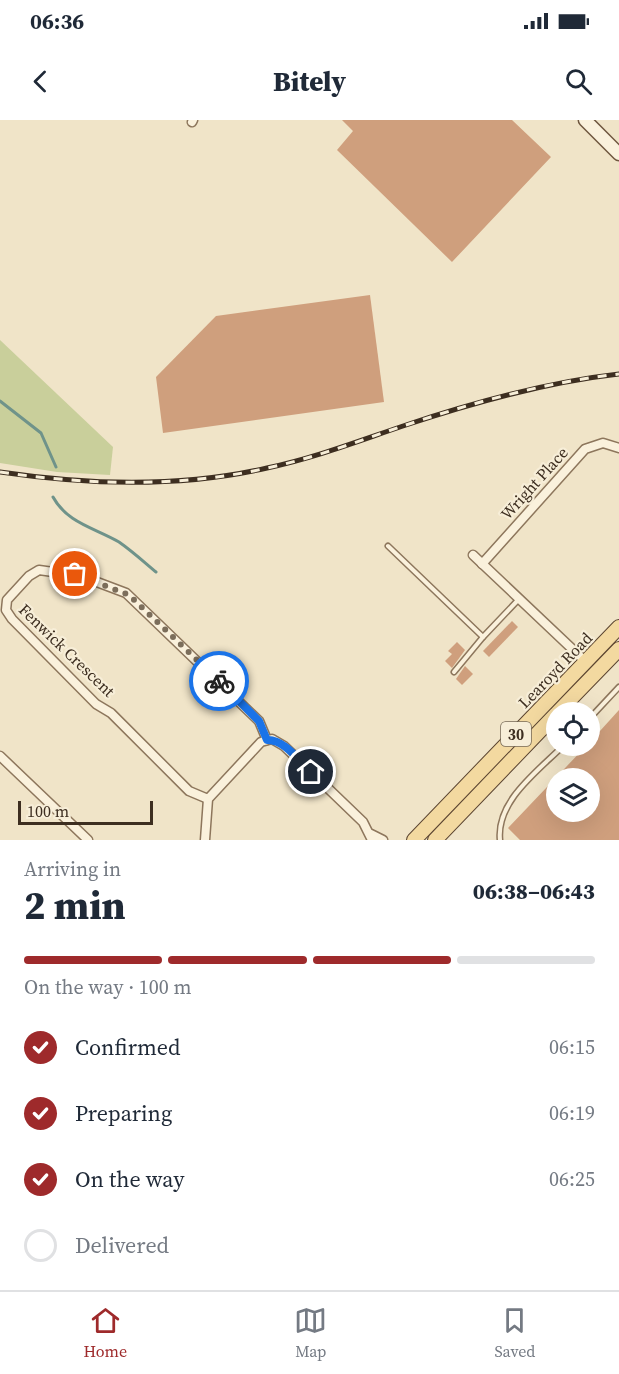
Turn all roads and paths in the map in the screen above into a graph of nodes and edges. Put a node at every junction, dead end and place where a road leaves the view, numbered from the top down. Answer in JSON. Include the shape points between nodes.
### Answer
{"nodes":[{"id":1,"x":585,"y":120,"type":"edge"},
{"id":2,"x":619,"y":154,"type":"edge"},
{"id":3,"x":619,"y":448,"type":"edge"},
{"id":4,"x":388,"y":546,"type":"dead end"},
{"id":5,"x":473,"y":555,"type":"dead end"},
{"id":6,"x":482,"y":564,"type":"junction"},
{"id":7,"x":519,"y":599,"type":"junction"},
{"id":8,"x":619,"y":627,"type":"edge"},
{"id":9,"x":483,"y":637,"type":"junction"},
{"id":10,"x":619,"y":649,"type":"edge"},
{"id":11,"x":586,"y":662,"type":"junction"},
{"id":12,"x":454,"y":672,"type":"dead end"},
{"id":13,"x":619,"y":687,"type":"edge"},
{"id":14,"x":568,"y":702,"type":"edge"},
{"id":15,"x":600,"y":707,"type":"edge"},
{"id":16,"x":546,"y":724,"type":"edge"},
{"id":17,"x":267,"y":740,"type":"junction"},
{"id":18,"x":0,"y":756,"type":"edge"},
{"id":19,"x":553,"y":756,"type":"edge"},
{"id":20,"x":208,"y":799,"type":"junction"},
{"id":21,"x":372,"y":837,"type":"edge"},
{"id":22,"x":88,"y":840,"type":"edge"},
{"id":23,"x":205,"y":840,"type":"edge"},
{"id":24,"x":383,"y":840,"type":"edge"},
{"id":25,"x":414,"y":840,"type":"edge"},
{"id":26,"x":435,"y":840,"type":"edge"},
{"id":27,"x":500,"y":840,"type":"edge"}],
"edges":[{"from":1,"to":2,"type":"street"},
{"from":3,"to":6,"type":"street","name":"Wright Place","via":[[603,443],[585,449]]},
{"from":4,"to":9,"type":"lane"},
{"from":5,"to":6,"type":"street"},
{"from":6,"to":7,"type":"street"},
{"from":7,"to":9,"type":"lane"},
{"from":7,"to":11,"type":"street"},
{"from":8,"to":11,"type":"main road","name":"Learoyd Road","number":"30"},
{"from":9,"to":12,"type":"lane"},
{"from":10,"to":14,"type":"main road","name":"Learoyd Road","number":"30"},
{"from":11,"to":25,"type":"main road","name":"Learoyd Road","number":"30"},
{"from":13,"to":15,"type":"lane"},
{"from":16,"to":26,"type":"main road","name":"Learoyd Road","number":"30"},
{"from":17,"to":20,"type":"street"},
{"from":17,"to":20,"type":"street","name":"Fenwick Crescent","via":[[259,721],[126,593],[81,576],[44,570],[23,582],[7,600],[6,610],[12,619],[189,791]]},
{"from":17,"to":21,"type":"street","via":[[284,746],[363,822]]},
{"from":18,"to":22,"type":"street"},
{"from":19,"to":27,"type":"lane","via":[[512,799],[502,817]]},
{"from":20,"to":23,"type":"street"},
{"from":21,"to":24,"type":"street"}]}
